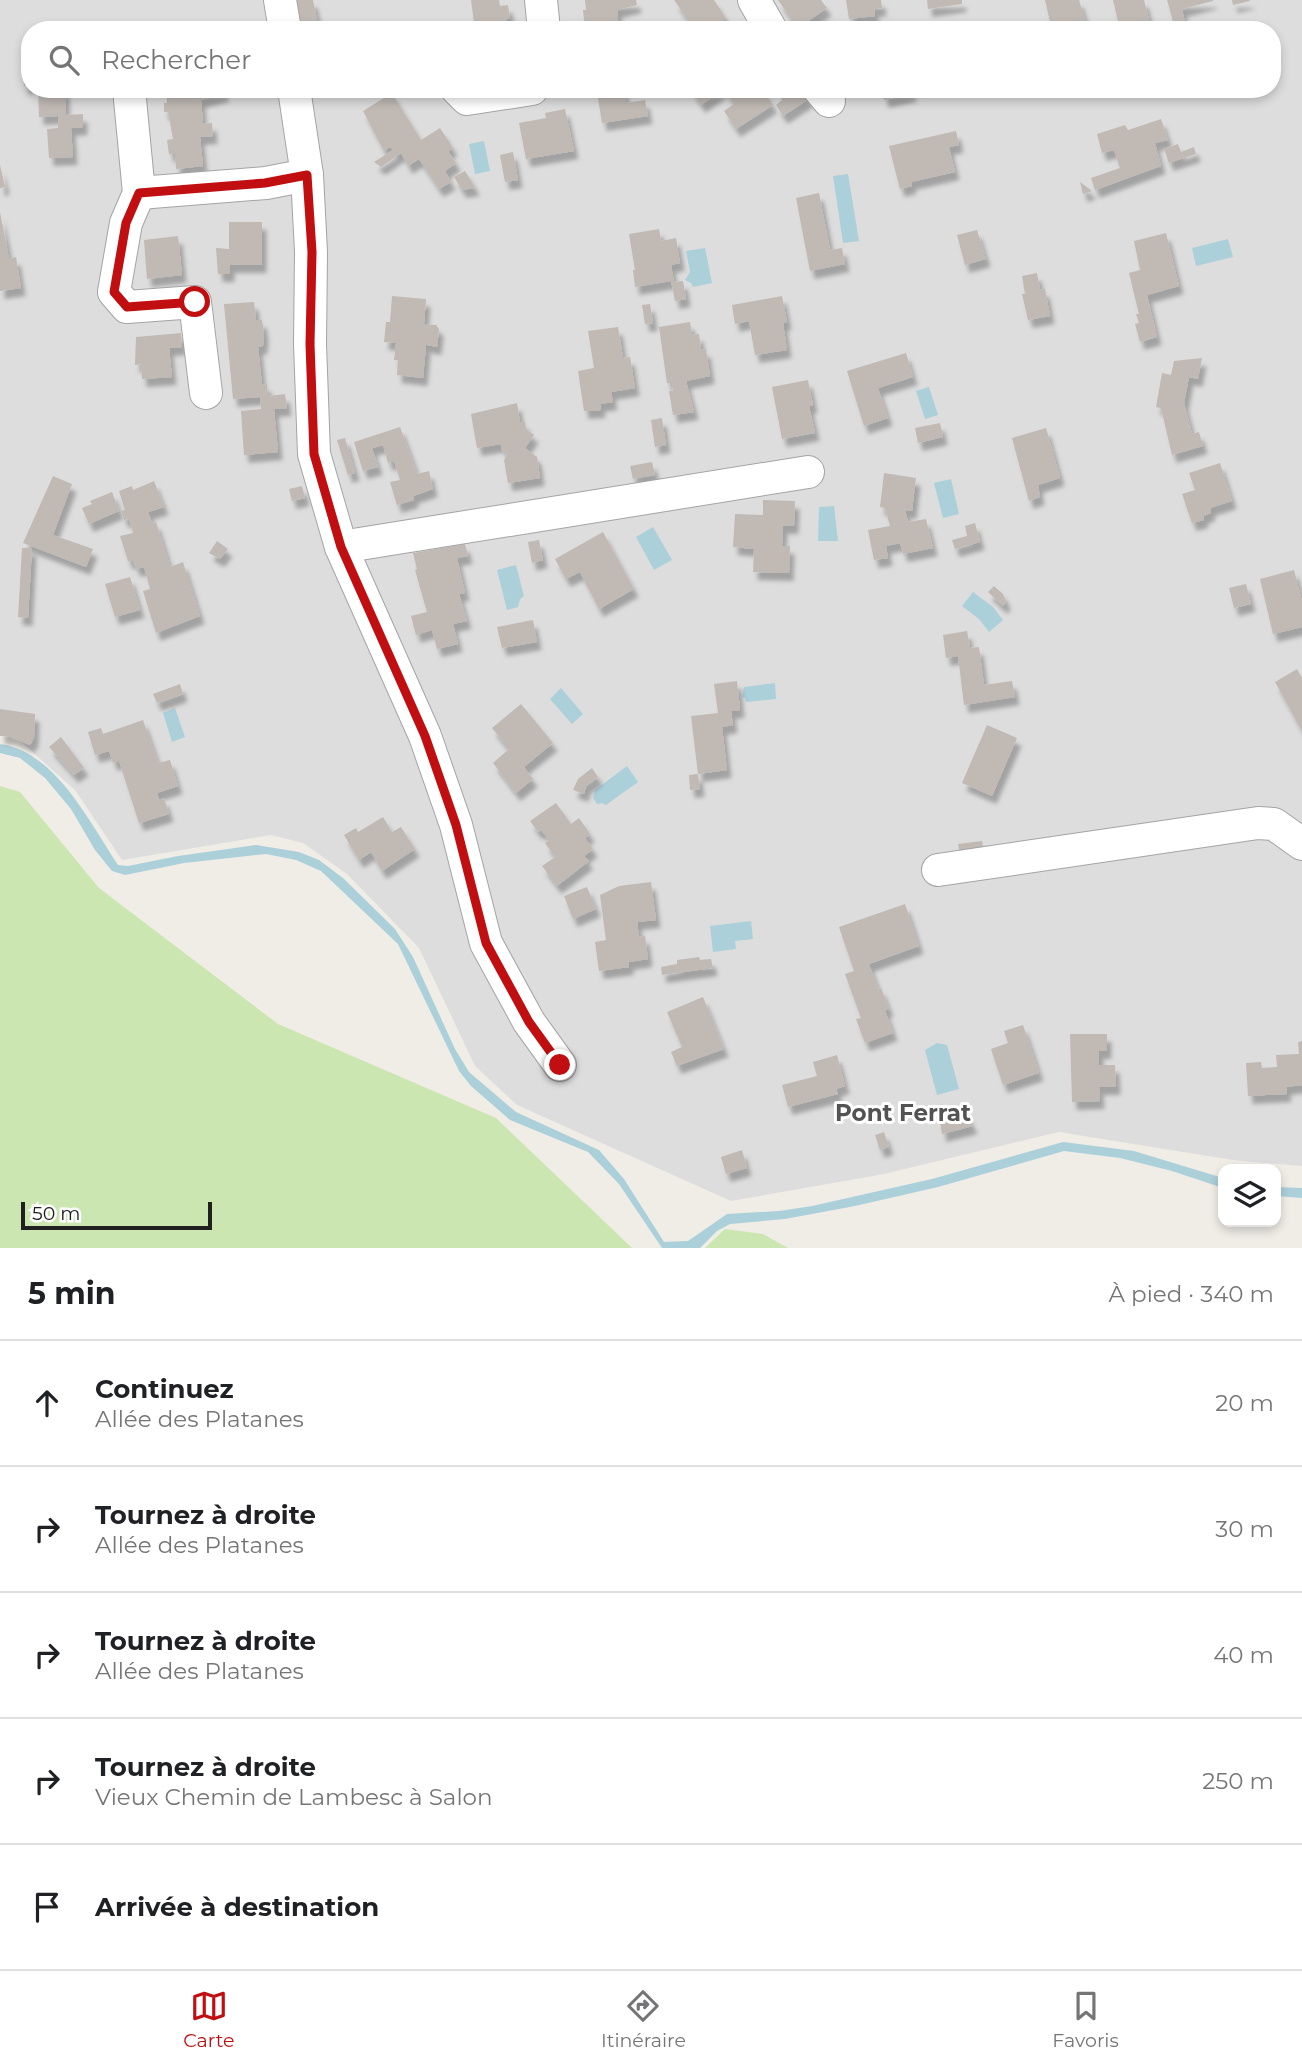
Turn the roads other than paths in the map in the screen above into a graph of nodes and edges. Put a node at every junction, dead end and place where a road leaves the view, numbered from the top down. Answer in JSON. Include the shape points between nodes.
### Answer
{"nodes":[{"id":1,"x":280,"y":0,"type":"edge"},
{"id":2,"x":541,"y":0,"type":"edge"},
{"id":3,"x":754,"y":0,"type":"edge"},
{"id":4,"x":284,"y":21,"type":"edge"},
{"id":5,"x":543,"y":21,"type":"edge"},
{"id":6,"x":766,"y":21,"type":"edge"},
{"id":7,"x":130,"y":98,"type":"edge"},
{"id":8,"x":295,"y":98,"type":"edge"},
{"id":9,"x":307,"y":175,"type":"junction"},
{"id":10,"x":139,"y":193,"type":"junction"},
{"id":11,"x":206,"y":393,"type":"dead end"},
{"id":12,"x":808,"y":472,"type":"dead end"},
{"id":13,"x":341,"y":547,"type":"junction"},
{"id":14,"x":1302,"y":844,"type":"edge"},
{"id":15,"x":938,"y":870,"type":"dead end"},
{"id":16,"x":560,"y":1065,"type":"dead end"}],
"edges":[{"from":1,"to":4,"type":"street"},
{"from":2,"to":5,"type":"street"},
{"from":3,"to":6,"type":"street"},
{"from":7,"to":10,"type":"street"},
{"from":8,"to":9,"type":"street"},
{"from":9,"to":10,"type":"street"},
{"from":9,"to":13,"type":"street","via":[[314,454]]},
{"from":10,"to":11,"type":"street","via":[[126,223],[114,292],[127,307],[195,302]]},
{"from":12,"to":13,"type":"street"},
{"from":13,"to":16,"type":"street","via":[[425,736],[456,825],[486,943],[529,1022]]},
{"from":14,"to":15,"type":"street","via":[[1275,824],[1258,823]]}]}
